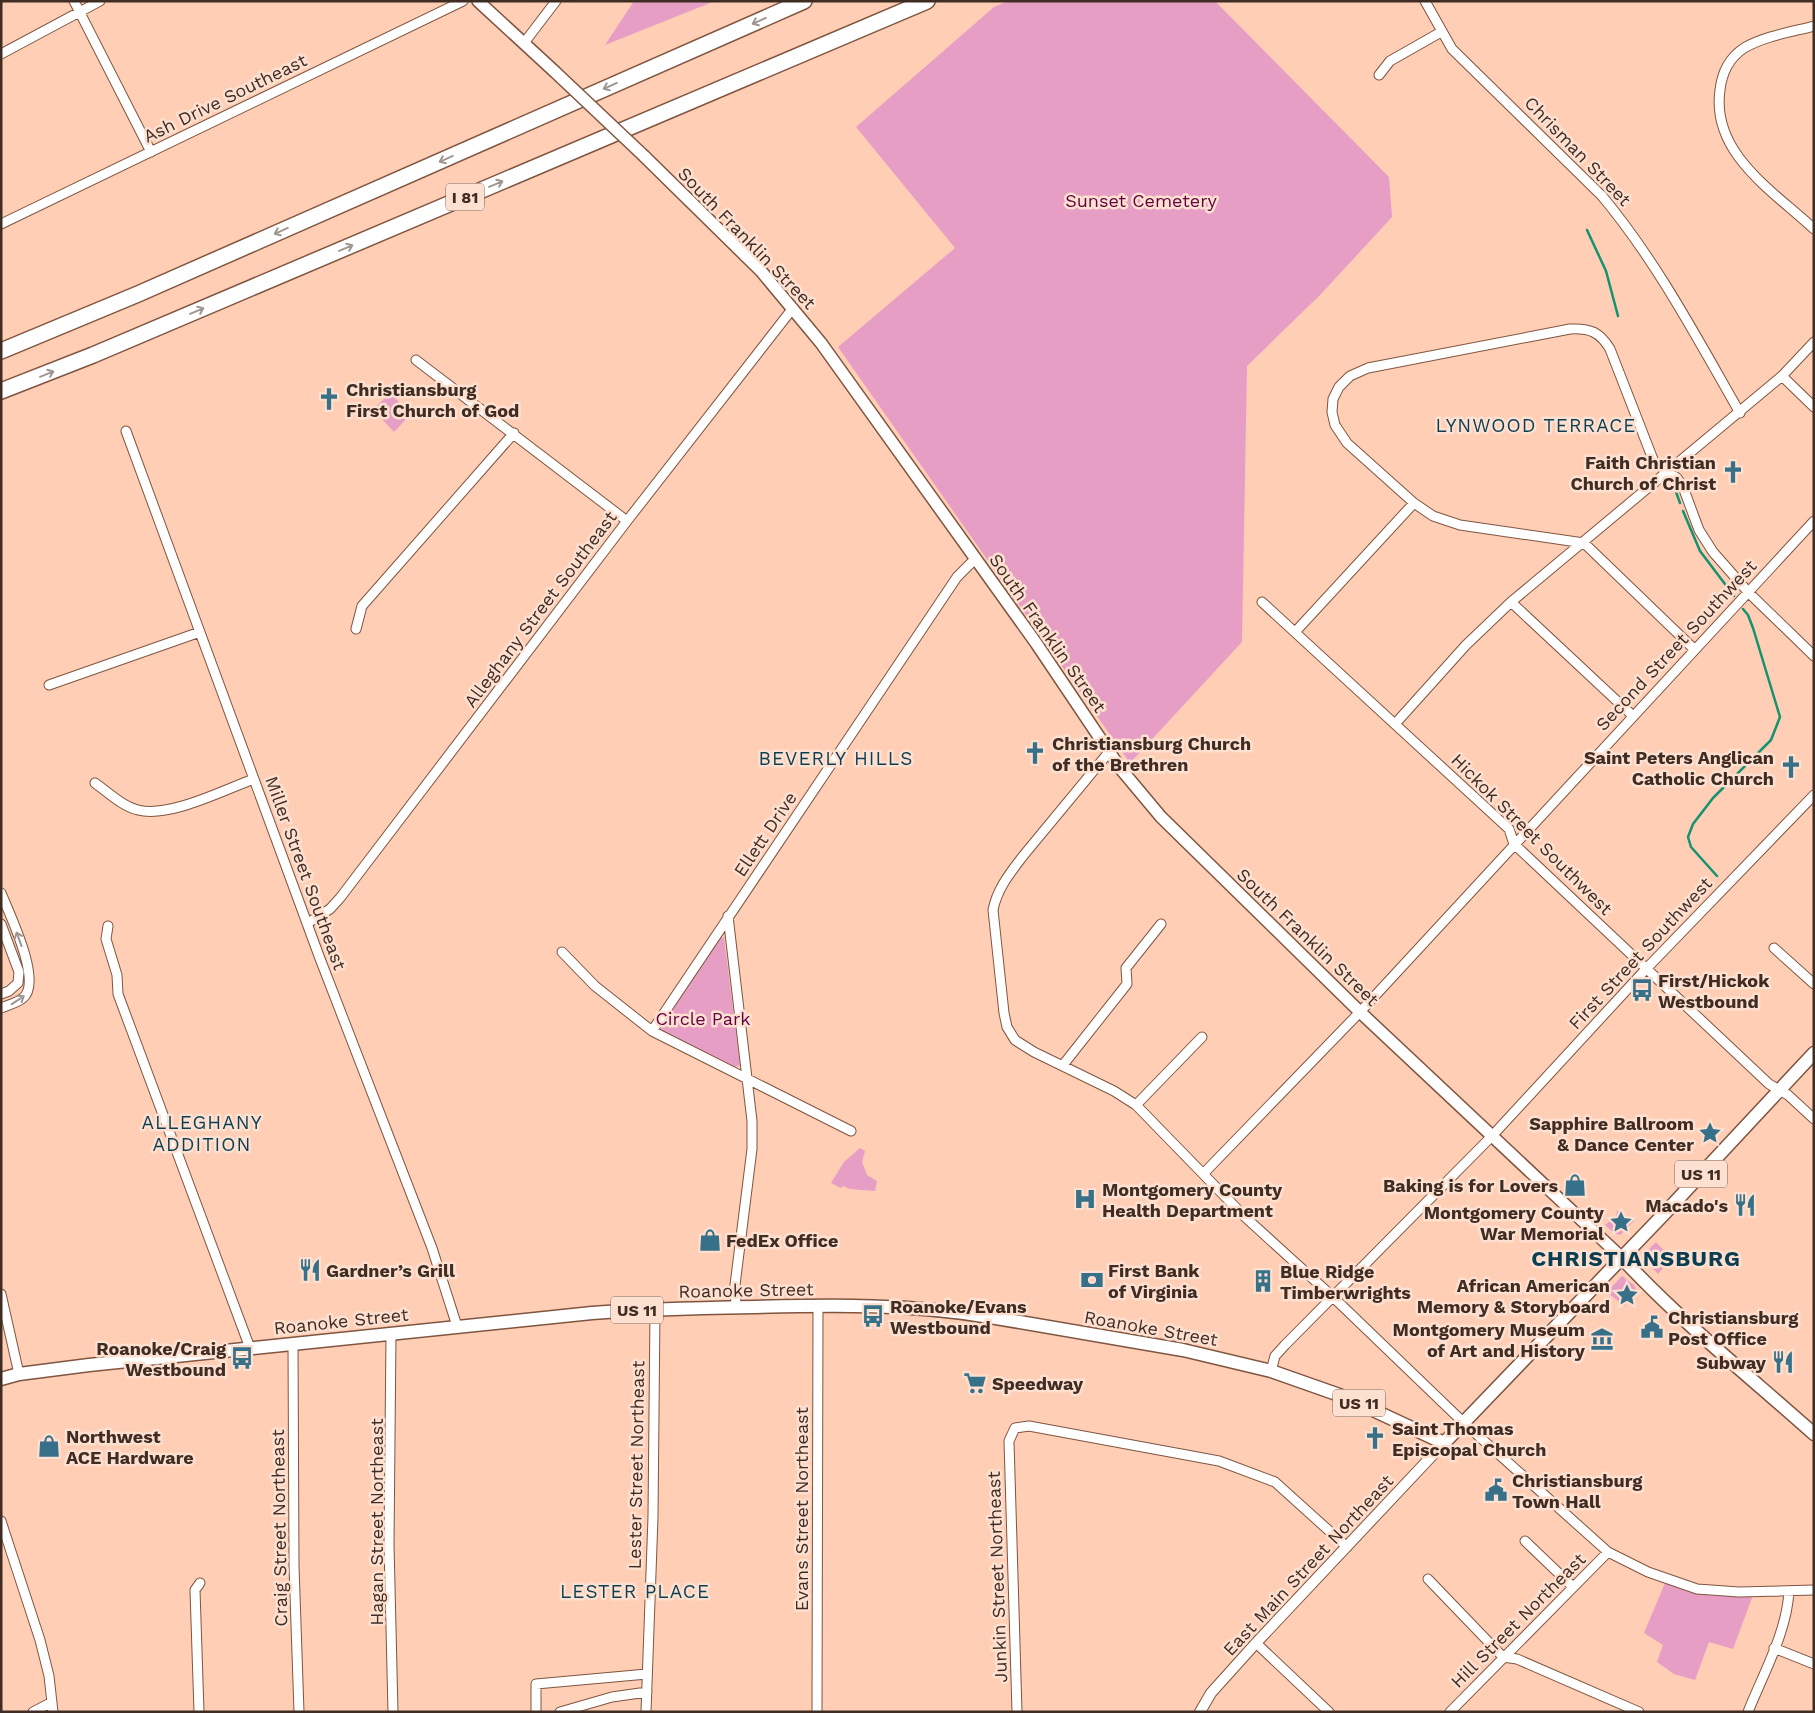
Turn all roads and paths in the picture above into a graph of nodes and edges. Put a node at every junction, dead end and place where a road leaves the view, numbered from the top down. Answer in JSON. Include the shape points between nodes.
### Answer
{"nodes":[{"id":1,"x":74,"y":1,"type":"edge"},
{"id":2,"x":100,"y":1,"type":"edge"},
{"id":3,"x":463,"y":1,"type":"edge"},
{"id":4,"x":478,"y":1,"type":"edge"},
{"id":5,"x":556,"y":1,"type":"edge"},
{"id":6,"x":804,"y":1,"type":"edge"},
{"id":7,"x":927,"y":1,"type":"edge"},
{"id":8,"x":1425,"y":1,"type":"edge"},
{"id":9,"x":80,"y":12,"type":"junction"},
{"id":10,"x":1814,"y":26,"type":"edge"},
{"id":11,"x":1441,"y":32,"type":"junction"},
{"id":12,"x":524,"y":43,"type":"junction"},
{"id":13,"x":1,"y":54,"type":"edge"},
{"id":14,"x":1379,"y":75,"type":"dead end"},
{"id":15,"x":151,"y":152,"type":"junction"},
{"id":16,"x":1,"y":224,"type":"edge"},
{"id":17,"x":1814,"y":229,"type":"edge"},
{"id":18,"x":793,"y":308,"type":"junction"},
{"id":19,"x":1814,"y":342,"type":"edge"},
{"id":20,"x":1,"y":351,"type":"edge"},
{"id":21,"x":416,"y":360,"type":"dead end"},
{"id":22,"x":1782,"y":376,"type":"junction"},
{"id":23,"x":1,"y":391,"type":"edge"},
{"id":24,"x":1814,"y":408,"type":"edge"},
{"id":25,"x":1740,"y":413,"type":"junction"},
{"id":26,"x":126,"y":431,"type":"dead end"},
{"id":27,"x":514,"y":433,"type":"junction"},
{"id":28,"x":1668,"y":473,"type":"junction"},
{"id":29,"x":1414,"y":503,"type":"junction"},
{"id":30,"x":627,"y":521,"type":"junction"},
{"id":31,"x":1814,"y":521,"type":"edge"},
{"id":32,"x":1584,"y":543,"type":"junction"},
{"id":33,"x":976,"y":558,"type":"junction"},
{"id":34,"x":1749,"y":593,"type":"junction"},
{"id":35,"x":1262,"y":602,"type":"dead end"},
{"id":36,"x":1511,"y":602,"type":"junction"},
{"id":37,"x":356,"y":629,"type":"dead end"},
{"id":38,"x":1296,"y":631,"type":"junction"},
{"id":39,"x":200,"y":632,"type":"junction"},
{"id":40,"x":1694,"y":648,"type":"junction"},
{"id":41,"x":1814,"y":656,"type":"edge"},
{"id":42,"x":49,"y":684,"type":"dead end"},
{"id":43,"x":1632,"y":715,"type":"junction"},
{"id":44,"x":1395,"y":724,"type":"junction"},
{"id":45,"x":1109,"y":752,"type":"junction"},
{"id":46,"x":254,"y":779,"type":"junction"},
{"id":47,"x":96,"y":783,"type":"dead end"},
{"id":48,"x":1814,"y":794,"type":"edge"},
{"id":49,"x":1514,"y":844,"type":"junction"},
{"id":50,"x":1,"y":892,"type":"edge"},
{"id":51,"x":728,"y":916,"type":"junction"},
{"id":52,"x":308,"y":923,"type":"junction"},
{"id":53,"x":1,"y":924,"type":"edge"},
{"id":54,"x":1161,"y":924,"type":"dead end"},
{"id":55,"x":108,"y":926,"type":"dead end"},
{"id":56,"x":1774,"y":948,"type":"dead end"},
{"id":57,"x":562,"y":952,"type":"dead end"},
{"id":58,"x":1646,"y":969,"type":"junction"},
{"id":59,"x":1814,"y":984,"type":"edge"},
{"id":60,"x":1,"y":994,"type":"edge"},
{"id":61,"x":1,"y":1008,"type":"edge"},
{"id":62,"x":1360,"y":1012,"type":"junction"},
{"id":63,"x":652,"y":1031,"type":"junction"},
{"id":64,"x":1202,"y":1037,"type":"dead end"},
{"id":65,"x":1814,"y":1053,"type":"edge"},
{"id":66,"x":1063,"y":1064,"type":"junction"},
{"id":67,"x":747,"y":1080,"type":"junction"},
{"id":68,"x":1779,"y":1090,"type":"junction"},
{"id":69,"x":1136,"y":1105,"type":"junction"},
{"id":70,"x":1814,"y":1119,"type":"edge"},
{"id":71,"x":851,"y":1131,"type":"dead end"},
{"id":72,"x":1492,"y":1136,"type":"junction"},
{"id":73,"x":1204,"y":1173,"type":"junction"},
{"id":74,"x":1621,"y":1257,"type":"junction"},
{"id":75,"x":1,"y":1294,"type":"edge"},
{"id":76,"x":1333,"y":1297,"type":"junction"},
{"id":77,"x":818,"y":1306,"type":"junction"},
{"id":78,"x":736,"y":1307,"type":"junction"},
{"id":79,"x":655,"y":1309,"type":"junction"},
{"id":80,"x":457,"y":1326,"type":"junction"},
{"id":81,"x":391,"y":1333,"type":"junction"},
{"id":82,"x":293,"y":1343,"type":"junction"},
{"id":83,"x":250,"y":1348,"type":"junction"},
{"id":84,"x":1271,"y":1370,"type":"junction"},
{"id":85,"x":19,"y":1374,"type":"junction"},
{"id":86,"x":1,"y":1380,"type":"edge"},
{"id":87,"x":1464,"y":1422,"type":"junction"},
{"id":88,"x":1814,"y":1434,"type":"edge"},
{"id":89,"x":1444,"y":1443,"type":"junction"},
{"id":90,"x":1,"y":1521,"type":"edge"},
{"id":91,"x":4,"y":1539,"type":"edge"},
{"id":92,"x":1525,"y":1541,"type":"dead end"},
{"id":93,"x":1346,"y":1547,"type":"junction"},
{"id":94,"x":1608,"y":1552,"type":"junction"},
{"id":95,"x":1428,"y":1579,"type":"dead end"},
{"id":96,"x":200,"y":1583,"type":"dead end"},
{"id":97,"x":1572,"y":1586,"type":"junction"},
{"id":98,"x":1814,"y":1590,"type":"edge"},
{"id":99,"x":1789,"y":1591,"type":"junction"},
{"id":100,"x":1256,"y":1643,"type":"junction"},
{"id":101,"x":1774,"y":1648,"type":"junction"},
{"id":102,"x":1504,"y":1657,"type":"junction"},
{"id":103,"x":1814,"y":1664,"type":"edge"},
{"id":104,"x":647,"y":1674,"type":"junction"},
{"id":105,"x":647,"y":1692,"type":"junction"},
{"id":106,"x":52,"y":1707,"type":"edge"},
{"id":107,"x":33,"y":1712,"type":"edge"},
{"id":108,"x":199,"y":1712,"type":"edge"},
{"id":109,"x":299,"y":1712,"type":"edge"},
{"id":110,"x":393,"y":1712,"type":"edge"},
{"id":111,"x":536,"y":1712,"type":"edge"},
{"id":112,"x":560,"y":1712,"type":"edge"},
{"id":113,"x":646,"y":1712,"type":"edge"},
{"id":114,"x":818,"y":1712,"type":"edge"},
{"id":115,"x":1017,"y":1712,"type":"edge"},
{"id":116,"x":1200,"y":1712,"type":"edge"},
{"id":117,"x":1329,"y":1712,"type":"edge"},
{"id":118,"x":1450,"y":1712,"type":"edge"},
{"id":119,"x":1639,"y":1712,"type":"edge"},
{"id":120,"x":1748,"y":1712,"type":"edge"}],
"edges":[{"from":1,"to":9,"type":"street"},
{"from":2,"to":9,"type":"street"},
{"from":3,"to":15,"type":"street","name":"Ash Drive Southeast"},
{"from":4,"to":12,"type":"main road","name":"South Franklin Street"},
{"from":5,"to":12,"type":"street"},
{"from":6,"to":20,"type":"highway","number":"I 81","one_way":true},
{"from":23,"to":7,"type":"highway","number":"I 81","one_way":true,"via":[[93,355]]},
{"from":8,"to":11,"type":"street","name":"Chrisman Street"},
{"from":9,"to":13,"type":"street"},
{"from":9,"to":15,"type":"street"},
{"from":10,"to":17,"type":"street","via":[[1761,40],[1731,60],[1724,72],[1718,113],[1723,132],[1734,152]]},
{"from":11,"to":14,"type":"street","via":[[1390,61]]},
{"from":11,"to":25,"type":"street","name":"Chrisman Street","via":[[1452,49],[1602,196],[1624,222],[1663,279]]},
{"from":12,"to":18,"type":"main road","name":"South Franklin Street","bridge":true,"via":[[761,271]]},
{"from":15,"to":16,"type":"street","name":"Ash Drive Southeast"},
{"from":18,"to":30,"type":"street","name":"Alleghany Street Southeast"},
{"from":18,"to":33,"type":"main road","name":"South Franklin Street"},
{"from":19,"to":22,"type":"street"},
{"from":21,"to":27,"type":"street"},
{"from":22,"to":24,"type":"street"},
{"from":22,"to":25,"type":"street"},
{"from":25,"to":28,"type":"street"},
{"from":26,"to":39,"type":"street","name":"Miller Street Southeast"},
{"from":27,"to":30,"type":"street"},
{"from":27,"to":37,"type":"street","via":[[362,606]]},
{"from":28,"to":29,"type":"street","via":[[1654,462],[1604,338],[1584,328],[1570,329],[1368,368],[1350,376],[1339,387],[1333,399],[1332,412],[1339,433]]},
{"from":28,"to":32,"type":"street"},
{"from":28,"to":34,"type":"street","via":[[1683,486],[1699,530],[1713,552]]},
{"from":29,"to":32,"type":"street","via":[[1433,516],[1460,525]]},
{"from":29,"to":38,"type":"street"},
{"from":30,"to":52,"type":"street","name":"Alleghany Street Southeast","via":[[340,898],[330,909]]},
{"from":31,"to":34,"type":"street","name":"Second Street Southwest"},
{"from":32,"to":36,"type":"street"},
{"from":32,"to":40,"type":"street"},
{"from":33,"to":45,"type":"main road","name":"South Franklin Street"},
{"from":33,"to":51,"type":"street","name":"Ellett Drive","via":[[957,578]]},
{"from":34,"to":40,"type":"street","name":"Second Street Southwest"},
{"from":34,"to":41,"type":"street"},
{"from":35,"to":38,"type":"street","name":"Hickok Street Southwest"},
{"from":36,"to":43,"type":"street"},
{"from":36,"to":44,"type":"street","via":[[1466,645]]},
{"from":38,"to":44,"type":"street","name":"Hickok Street Southwest"},
{"from":39,"to":42,"type":"street"},
{"from":39,"to":46,"type":"street","name":"Miller Street Southeast"},
{"from":40,"to":43,"type":"street","name":"Second Street Southwest"},
{"from":43,"to":49,"type":"street","name":"Second Street Southwest"},
{"from":44,"to":49,"type":"street","name":"Hickok Street Southwest","via":[[1509,829]]},
{"from":45,"to":62,"type":"main road","name":"South Franklin Street","via":[[1162,817]]},
{"from":45,"to":66,"type":"street","via":[[1009,874],[995,899],[1007,1027],[1015,1040]]},
{"from":46,"to":47,"type":"street","via":[[176,808],[154,812],[138,810],[123,803]]},
{"from":46,"to":52,"type":"street","name":"Miller Street Southeast"},
{"from":48,"to":58,"type":"street","name":"First Street Southwest"},
{"from":49,"to":58,"type":"street","name":"Hickok Street Southwest"},
{"from":49,"to":62,"type":"street","name":"Second Street Southwest"},
{"from":61,"to":50,"type":"street","one_way":true,"via":[[24,998],[30,986],[29,970]]},
{"from":51,"to":63,"type":"street","name":"Ellett Drive"},
{"from":51,"to":67,"type":"street"},
{"from":52,"to":80,"type":"street","name":"Miller Street Southeast","via":[[432,1248]]},
{"from":53,"to":60,"type":"street","via":[[19,972],[18,983]]},
{"from":54,"to":66,"type":"street","via":[[1126,968],[1126,984]]},
{"from":55,"to":83,"type":"street","via":[[108,948],[117,975],[118,994]]},
{"from":56,"to":59,"type":"street"},
{"from":57,"to":63,"type":"street","via":[[596,986]]},
{"from":58,"to":68,"type":"street","name":"Hickok Street Southwest"},
{"from":58,"to":72,"type":"street","name":"First Street Southwest"},
{"from":62,"to":72,"type":"main road","name":"South Franklin Street"},
{"from":62,"to":73,"type":"street","name":"Second Street Southwest"},
{"from":63,"to":67,"type":"street"},
{"from":64,"to":69,"type":"street"},
{"from":65,"to":68,"type":"main road","number":"US 11"},
{"from":66,"to":69,"type":"street"},
{"from":67,"to":71,"type":"street"},
{"from":67,"to":78,"type":"street","via":[[752,1148],[735,1285]]},
{"from":68,"to":70,"type":"street","name":"Hickok Street Southwest"},
{"from":68,"to":74,"type":"main road","number":"US 11"},
{"from":69,"to":73,"type":"street"},
{"from":72,"to":74,"type":"main road","name":"South Franklin Street"},
{"from":72,"to":76,"type":"street","name":"First Street Southwest"},
{"from":73,"to":76,"type":"street","via":[[1245,1217]]},
{"from":74,"to":87,"type":"main road","number":"US 11"},
{"from":74,"to":88,"type":"main road","via":[[1701,1335]]},
{"from":75,"to":85,"type":"street"},
{"from":76,"to":84,"type":"street","name":"First Street Southwest","via":[[1275,1356]]},
{"from":76,"to":87,"type":"street"},
{"from":77,"to":78,"type":"main road","name":"Roanoke Street","number":"US 11"},
{"from":77,"to":84,"type":"main road","name":"Roanoke Street","number":"US 11","via":[[878,1305],[952,1310],[1183,1350]]},
{"from":77,"to":114,"type":"street","name":"Evans Street Northeast"},
{"from":78,"to":79,"type":"main road","name":"Roanoke Street","number":"US 11"},
{"from":79,"to":80,"type":"main road","name":"Roanoke Street","number":"US 11"},
{"from":79,"to":104,"type":"street","name":"Lester Street Northeast","via":[[653,1517]]},
{"from":80,"to":81,"type":"main road","name":"Roanoke Street","number":"US 11"},
{"from":81,"to":82,"type":"main road","name":"Roanoke Street","number":"US 11"},
{"from":81,"to":110,"type":"street","name":"Hagan Street Northeast","via":[[389,1552]]},
{"from":82,"to":83,"type":"main road","name":"Roanoke Street","number":"US 11"},
{"from":82,"to":109,"type":"street","name":"Craig Street Northeast","via":[[294,1566]]},
{"from":83,"to":85,"type":"main road","name":"Roanoke Street","number":"US 11"},
{"from":84,"to":89,"type":"main road","name":"Roanoke Street","number":"US 11","via":[[1345,1397]]},
{"from":85,"to":86,"type":"main road","name":"Roanoke Street","number":"US 11"},
{"from":87,"to":89,"type":"main road","number":"US 11"},
{"from":87,"to":94,"type":"street"},
{"from":89,"to":93,"type":"street","name":"East Main Street Northeast"},
{"from":90,"to":91,"type":"street"},
{"from":91,"to":106,"type":"street","via":[[40,1640],[50,1676]]},
{"from":92,"to":97,"type":"street"},
{"from":93,"to":100,"type":"street","name":"East Main Street Northeast"},
{"from":93,"to":115,"type":"street","name":"Junkin Street Northeast","via":[[1275,1482],[1219,1461],[1029,1426],[1015,1428],[1009,1440]]},
{"from":94,"to":97,"type":"street","name":"Hill Street Northeast"},
{"from":94,"to":99,"type":"street","via":[[1648,1572],[1697,1589]]},
{"from":95,"to":102,"type":"street"},
{"from":96,"to":108,"type":"street","via":[[195,1590]]},
{"from":97,"to":102,"type":"street","name":"Hill Street Northeast"},
{"from":98,"to":99,"type":"street"},
{"from":99,"to":101,"type":"street"},
{"from":100,"to":116,"type":"street","name":"East Main Street Northeast","via":[[1211,1693]]},
{"from":100,"to":117,"type":"street"},
{"from":101,"to":103,"type":"street"},
{"from":101,"to":120,"type":"street"},
{"from":102,"to":118,"type":"street","name":"Hill Street Northeast"},
{"from":102,"to":119,"type":"street","via":[[1517,1659]]},
{"from":104,"to":105,"type":"street","name":"Lester Street Northeast"},
{"from":104,"to":111,"type":"street","via":[[536,1684]]},
{"from":105,"to":112,"type":"street","via":[[612,1697]]},
{"from":105,"to":113,"type":"street","name":"Lester Street Northeast"},
{"from":106,"to":107,"type":"street"}]}
